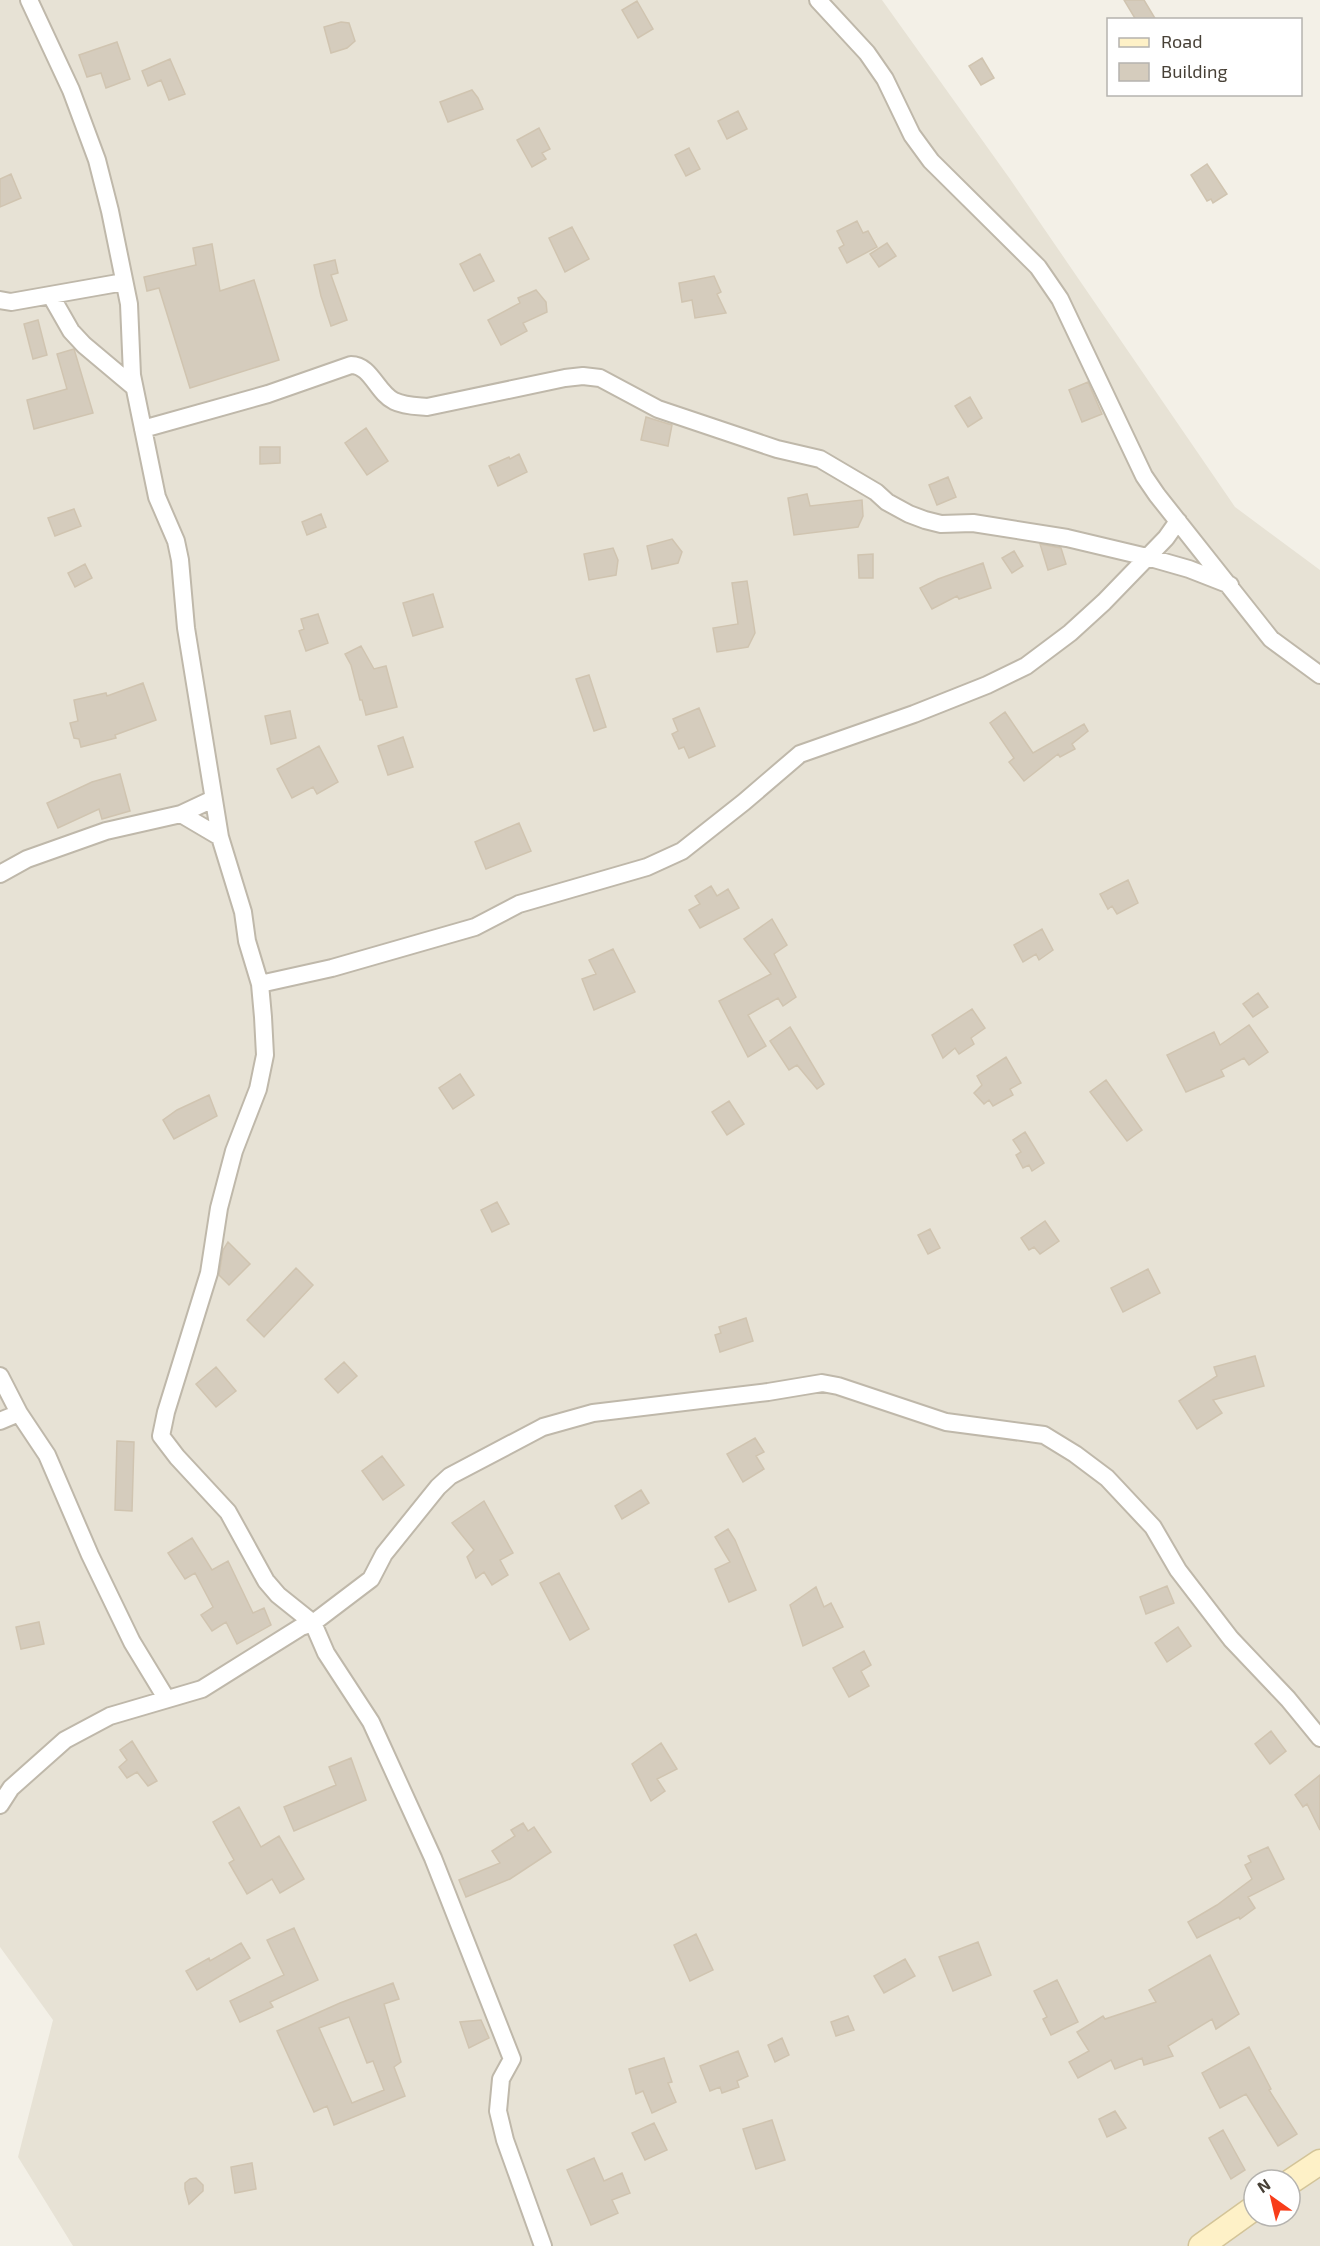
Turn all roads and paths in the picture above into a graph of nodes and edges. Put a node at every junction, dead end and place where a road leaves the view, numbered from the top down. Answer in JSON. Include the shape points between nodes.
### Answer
{"nodes":[{"id":1,"x":29,"y":0,"type":"edge"},
{"id":2,"x":818,"y":0,"type":"edge"},
{"id":3,"x":124,"y":282,"type":"junction"},
{"id":4,"x":51,"y":296,"type":"junction"},
{"id":5,"x":0,"y":300,"type":"edge"},
{"id":6,"x":134,"y":387,"type":"junction"},
{"id":7,"x":143,"y":429,"type":"junction"},
{"id":8,"x":1178,"y":521,"type":"junction"},
{"id":9,"x":1147,"y":557,"type":"junction"},
{"id":10,"x":1230,"y":585,"type":"junction"},
{"id":11,"x":1320,"y":675,"type":"edge"},
{"id":12,"x":213,"y":799,"type":"junction"},
{"id":13,"x":181,"y":814,"type":"junction"},
{"id":14,"x":220,"y":837,"type":"junction"},
{"id":15,"x":0,"y":874,"type":"edge"},
{"id":16,"x":260,"y":984,"type":"junction"},
{"id":17,"x":0,"y":1376,"type":"edge"},
{"id":18,"x":19,"y":1413,"type":"junction"},
{"id":19,"x":0,"y":1421,"type":"edge"},
{"id":20,"x":313,"y":1623,"type":"junction"},
{"id":21,"x":166,"y":1698,"type":"junction"},
{"id":22,"x":1320,"y":1738,"type":"edge"},
{"id":23,"x":0,"y":1805,"type":"edge"},
{"id":24,"x":1320,"y":2162,"type":"edge"},
{"id":25,"x":1302,"y":2174,"type":"edge"},
{"id":26,"x":1242,"y":2221,"type":"edge"},
{"id":27,"x":1225,"y":2239,"type":"edge"},
{"id":28,"x":543,"y":2246,"type":"edge"},
{"id":29,"x":1201,"y":2246,"type":"edge"}],
"edges":[{"from":1,"to":3,"type":"street","via":[[71,90],[97,160]]},
{"from":2,"to":8,"type":"street","via":[[867,53],[885,79],[912,135],[931,161],[1047,279],[1144,476]]},
{"from":3,"to":4,"type":"street"},
{"from":3,"to":6,"type":"street"},
{"from":4,"to":5,"type":"street"},
{"from":4,"to":6,"type":"street","via":[[71,331]]},
{"from":6,"to":7,"type":"street"},
{"from":7,"to":9,"type":"street","via":[[268,394],[351,365],[363,368],[392,401],[407,406],[427,407],[565,378],[600,378],[658,410],[820,459],[887,502],[926,520],[1067,538]]},
{"from":7,"to":12,"type":"street","via":[[157,497],[180,560],[186,628]]},
{"from":8,"to":9,"type":"street"},
{"from":8,"to":10,"type":"street"},
{"from":9,"to":10,"type":"street"},
{"from":9,"to":16,"type":"street","via":[[1070,633],[1026,666],[914,714],[800,754],[682,851],[647,867],[519,903],[475,927]]},
{"from":10,"to":11,"type":"street","via":[[1271,639]]},
{"from":12,"to":13,"type":"street"},
{"from":12,"to":14,"type":"street"},
{"from":13,"to":14,"type":"street"},
{"from":13,"to":15,"type":"street","via":[[106,831]]},
{"from":14,"to":16,"type":"street"},
{"from":16,"to":20,"type":"street","via":[[265,1055],[258,1089],[234,1151],[219,1208],[209,1273],[161,1436],[228,1512],[266,1581]]},
{"from":17,"to":18,"type":"street"},
{"from":18,"to":19,"type":"street"},
{"from":18,"to":21,"type":"street","via":[[47,1455],[132,1642]]},
{"from":20,"to":21,"type":"street","via":[[202,1689]]},
{"from":20,"to":22,"type":"street","via":[[371,1579],[384,1554],[450,1476],[543,1427],[593,1413],[822,1383],[946,1422],[1044,1436],[1075,1454],[1107,1478],[1153,1527],[1178,1570],[1230,1639]]},
{"from":20,"to":28,"type":"street","via":[[326,1653],[371,1722],[433,1858],[512,2059],[501,2079],[498,2111]]},
{"from":21,"to":23,"type":"street","via":[[110,1716],[64,1740],[11,1788]]},
{"from":24,"to":25,"type":"main road"},
{"from":26,"to":27,"type":"main road"},
{"from":27,"to":29,"type":"main road"}]}
